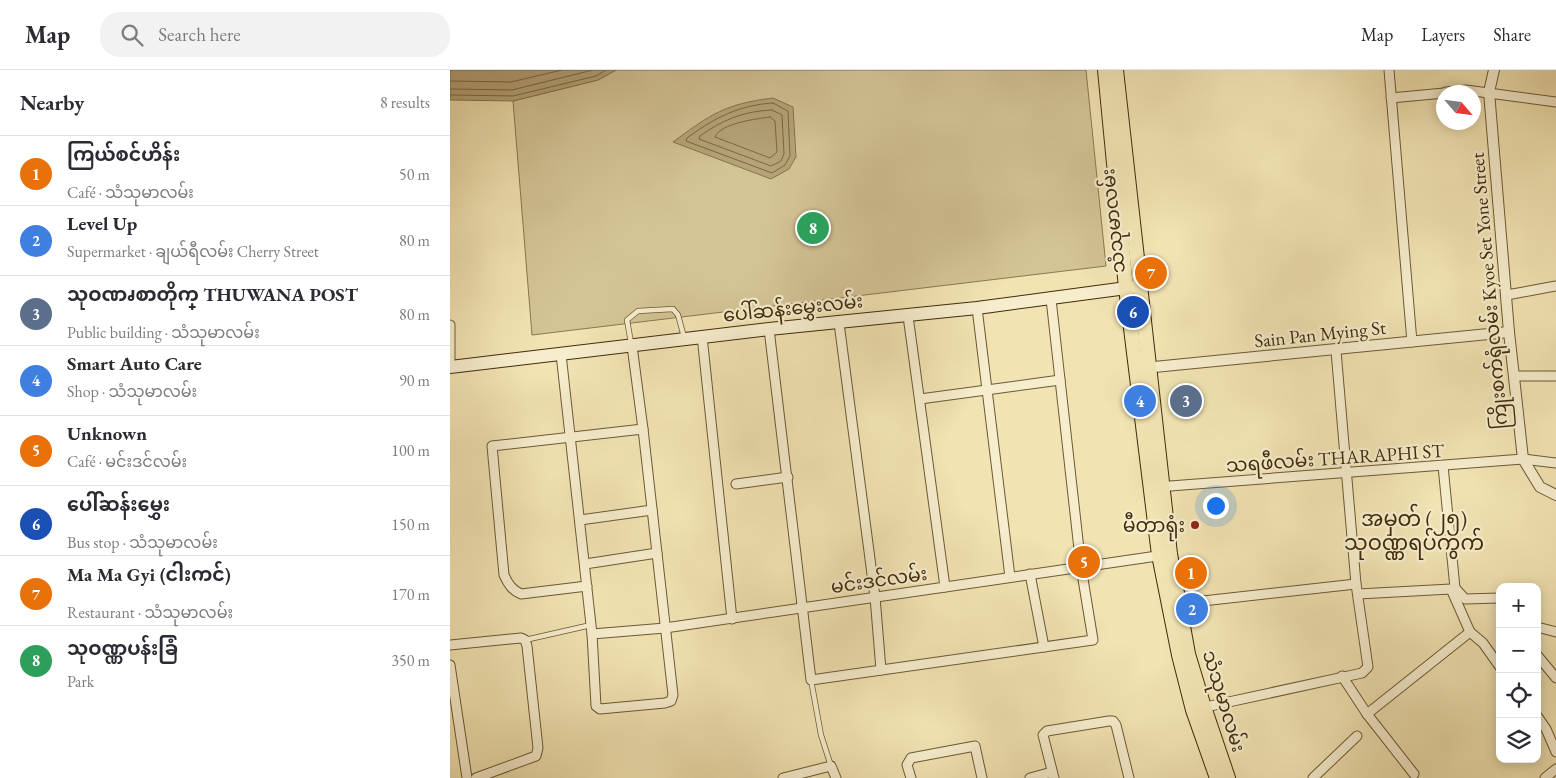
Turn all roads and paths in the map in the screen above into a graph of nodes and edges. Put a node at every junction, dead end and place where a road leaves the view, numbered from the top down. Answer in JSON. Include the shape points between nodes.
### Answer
{"nodes":[{"id":1,"x":1105,"y":70,"type":"edge"},
{"id":2,"x":1116,"y":70,"type":"edge"},
{"id":3,"x":1389,"y":70,"type":"edge"},
{"id":4,"x":1494,"y":70,"type":"edge"},
{"id":5,"x":1481,"y":91,"type":"edge"},
{"id":6,"x":1488,"y":92,"type":"junction"},
{"id":7,"x":1436,"y":94,"type":"edge"},
{"id":8,"x":1392,"y":98,"type":"junction"},
{"id":9,"x":1556,"y":102,"type":"edge"},
{"id":10,"x":1556,"y":286,"type":"edge"},
{"id":11,"x":1132,"y":287,"type":"junction"},
{"id":12,"x":1507,"y":295,"type":"junction"},
{"id":13,"x":1051,"y":299,"type":"junction"},
{"id":14,"x":977,"y":308,"type":"junction"},
{"id":15,"x":908,"y":316,"type":"junction"},
{"id":16,"x":838,"y":322,"type":"junction"},
{"id":17,"x":450,"y":325,"type":"edge"},
{"id":18,"x":769,"y":329,"type":"junction"},
{"id":19,"x":1509,"y":332,"type":"junction"},
{"id":20,"x":702,"y":336,"type":"junction"},
{"id":21,"x":685,"y":339,"type":"junction"},
{"id":22,"x":1412,"y":342,"type":"junction"},
{"id":23,"x":632,"y":346,"type":"junction"},
{"id":24,"x":1336,"y":350,"type":"junction"},
{"id":25,"x":562,"y":354,"type":"junction"},
{"id":26,"x":450,"y":366,"type":"edge"},
{"id":27,"x":1142,"y":368,"type":"junction"},
{"id":28,"x":1515,"y":376,"type":"junction"},
{"id":29,"x":1556,"y":376,"type":"edge"},
{"id":30,"x":1060,"y":380,"type":"junction"},
{"id":31,"x":988,"y":391,"type":"junction"},
{"id":32,"x":920,"y":399,"type":"junction"},
{"id":33,"x":643,"y":429,"type":"junction"},
{"id":34,"x":571,"y":438,"type":"junction"},
{"id":35,"x":1523,"y":459,"type":"junction"},
{"id":36,"x":1556,"y":463,"type":"edge"},
{"id":37,"x":1443,"y":466,"type":"junction"},
{"id":38,"x":1347,"y":473,"type":"junction"},
{"id":39,"x":788,"y":477,"type":"junction"},
{"id":40,"x":736,"y":484,"type":"dead end"},
{"id":41,"x":1155,"y":487,"type":"junction"},
{"id":42,"x":1556,"y":495,"type":"edge"},
{"id":43,"x":652,"y":510,"type":"junction"},
{"id":44,"x":580,"y":520,"type":"junction"},
{"id":45,"x":657,"y":553,"type":"junction"},
{"id":46,"x":1164,"y":555,"type":"junction"},
{"id":47,"x":584,"y":564,"type":"junction"},
{"id":48,"x":1082,"y":567,"type":"junction"},
{"id":49,"x":1030,"y":574,"type":"junction"},
{"id":50,"x":1010,"y":577,"type":"junction"},
{"id":51,"x":1356,"y":584,"type":"junction"},
{"id":52,"x":587,"y":586,"type":"junction"},
{"id":53,"x":945,"y":587,"type":"junction"},
{"id":54,"x":1453,"y":588,"type":"junction"},
{"id":55,"x":1358,"y":594,"type":"junction"},
{"id":56,"x":875,"y":597,"type":"junction"},
{"id":57,"x":1496,"y":598,"type":"edge"},
{"id":58,"x":1173,"y":604,"type":"junction"},
{"id":59,"x":804,"y":608,"type":"junction"},
{"id":60,"x":732,"y":618,"type":"junction"},
{"id":61,"x":665,"y":628,"type":"junction"},
{"id":62,"x":1541,"y":628,"type":"edge"},
{"id":63,"x":591,"y":630,"type":"junction"},
{"id":64,"x":1470,"y":632,"type":"junction"},
{"id":65,"x":1556,"y":632,"type":"edge"},
{"id":66,"x":525,"y":640,"type":"junction"},
{"id":67,"x":450,"y":645,"type":"edge"},
{"id":68,"x":1044,"y":647,"type":"junction"},
{"id":69,"x":1541,"y":660,"type":"edge"},
{"id":70,"x":1496,"y":661,"type":"edge"},
{"id":71,"x":450,"y":665,"type":"edge"},
{"id":72,"x":880,"y":670,"type":"junction"},
{"id":73,"x":1342,"y":676,"type":"junction"},
{"id":74,"x":1556,"y":678,"type":"edge"},
{"id":75,"x":811,"y":680,"type":"junction"},
{"id":76,"x":1198,"y":708,"type":"junction"},
{"id":77,"x":1367,"y":714,"type":"junction"},
{"id":78,"x":1538,"y":718,"type":"edge"},
{"id":79,"x":1357,"y":736,"type":"dead end"},
{"id":80,"x":1556,"y":752,"type":"edge"},
{"id":81,"x":831,"y":766,"type":"junction"},
{"id":82,"x":1556,"y":769,"type":"edge"},
{"id":83,"x":1414,"y":774,"type":"dead end"},
{"id":84,"x":1053,"y":775,"type":"edge"},
{"id":85,"x":467,"y":778,"type":"edge"},
{"id":86,"x":476,"y":778,"type":"edge"},
{"id":87,"x":783,"y":778,"type":"edge"},
{"id":88,"x":836,"y":778,"type":"edge"},
{"id":89,"x":911,"y":778,"type":"edge"},
{"id":90,"x":982,"y":778,"type":"edge"},
{"id":91,"x":1030,"y":778,"type":"edge"},
{"id":92,"x":1129,"y":778,"type":"edge"},
{"id":93,"x":1216,"y":778,"type":"edge"},
{"id":94,"x":1228,"y":778,"type":"edge"},
{"id":95,"x":1313,"y":778,"type":"edge"},
{"id":96,"x":1545,"y":778,"type":"edge"}],
"edges":[{"from":1,"to":11,"type":"main road","name":"သံသုမာလမ်း"},
{"from":2,"to":11,"type":"main road","name":"သံသုမာလမ်း"},
{"from":3,"to":8,"type":"street"},
{"from":4,"to":6,"type":"street","name":"ကြိုးစက်ရုံလမ်း Kyoe Set Yone Street"},
{"from":5,"to":6,"type":"street"},
{"from":6,"to":9,"type":"street"},
{"from":6,"to":12,"type":"street","name":"ကြိုးစက်ရုံလမ်း Kyoe Set Yone Street"},
{"from":7,"to":8,"type":"street"},
{"from":8,"to":22,"type":"street"},
{"from":10,"to":12,"type":"street"},
{"from":11,"to":13,"type":"main road","name":"ပေါ်ဆန်းမွှေးလမ်း"},
{"from":11,"to":27,"type":"main road","name":"သံသုမာလမ်း"},
{"from":12,"to":19,"type":"street","name":"ကြိုးစက်ရုံလမ်း Kyoe Set Yone Street"},
{"from":13,"to":14,"type":"main road","name":"ပေါ်ဆန်းမွှေးလမ်း"},
{"from":13,"to":30,"type":"street"},
{"from":14,"to":15,"type":"main road","name":"ပေါ်ဆန်းမွှေးလမ်း"},
{"from":14,"to":31,"type":"street"},
{"from":15,"to":16,"type":"main road","name":"ပေါ်ဆန်းမွှေးလမ်း"},
{"from":15,"to":32,"type":"street"},
{"from":16,"to":18,"type":"main road","name":"ပေါ်ဆန်းမွှေးလမ်း"},
{"from":16,"to":56,"type":"street"},
{"from":17,"to":26,"type":"street"},
{"from":18,"to":20,"type":"main road","name":"ပေါ်ဆန်းမွှေးလမ်း"},
{"from":18,"to":39,"type":"street"},
{"from":19,"to":22,"type":"street","name":"Sain Pan Mying St"},
{"from":19,"to":28,"type":"street","name":"ကြိုးစက်ရုံလမ်း Kyoe Set Yone Street"},
{"from":20,"to":21,"type":"main road","name":"ပေါ်ဆန်းမွှေးလမ်း"},
{"from":20,"to":60,"type":"street"},
{"from":21,"to":23,"type":"main road","name":"ပေါ်ဆန်းမွှေးလမ်း"},
{"from":21,"to":23,"type":"lane","via":[[673,309],[638,311],[627,320]]},
{"from":22,"to":24,"type":"street","name":"Sain Pan Mying St"},
{"from":23,"to":25,"type":"main road","name":"ပေါ်ဆန်းမွှေးလမ်း"},
{"from":23,"to":33,"type":"street"},
{"from":24,"to":27,"type":"street","name":"Sain Pan Mying St"},
{"from":24,"to":38,"type":"street"},
{"from":25,"to":26,"type":"main road","name":"ပေါ်ဆန်းမွှေးလမ်း"},
{"from":25,"to":34,"type":"street"},
{"from":27,"to":41,"type":"main road","name":"သံသုမာလမ်း"},
{"from":28,"to":29,"type":"street"},
{"from":28,"to":35,"type":"street","name":"ကြိုးစက်ရုံလမ်း Kyoe Set Yone Street"},
{"from":30,"to":31,"type":"street"},
{"from":30,"to":48,"type":"street"},
{"from":31,"to":32,"type":"street"},
{"from":31,"to":50,"type":"street"},
{"from":32,"to":53,"type":"street"},
{"from":33,"to":34,"type":"street"},
{"from":33,"to":43,"type":"street"},
{"from":34,"to":44,"type":"street"},
{"from":34,"to":52,"type":"street","via":[[492,446],[504,575],[514,591],[521,594]]},
{"from":35,"to":36,"type":"street","name":"သရဖီလမ်း THARAPHI ST"},
{"from":35,"to":37,"type":"street","name":"သရဖီလမ်း THARAPHI ST"},
{"from":35,"to":42,"type":"street","name":"ကြိုးစက်ရုံလမ်း Kyoe Set Yone Street","via":[[1540,487]]},
{"from":37,"to":38,"type":"street","name":"သရဖီလမ်း THARAPHI ST"},
{"from":37,"to":54,"type":"street"},
{"from":38,"to":41,"type":"street","name":"သရဖီလမ်း THARAPHI ST"},
{"from":38,"to":51,"type":"street"},
{"from":39,"to":40,"type":"street"},
{"from":39,"to":59,"type":"street"},
{"from":41,"to":46,"type":"main road","name":"သံသုမာလမ်း"},
{"from":43,"to":44,"type":"street"},
{"from":43,"to":45,"type":"street"},
{"from":44,"to":47,"type":"street"},
{"from":45,"to":47,"type":"street"},
{"from":45,"to":61,"type":"street"},
{"from":46,"to":48,"type":"street","name":"မင်းဒင်လမ်း"},
{"from":46,"to":58,"type":"main road","name":"သံသုမာလမ်း"},
{"from":47,"to":52,"type":"street"},
{"from":48,"to":49,"type":"street","name":"မင်းဒင်လမ်း"},
{"from":48,"to":68,"type":"street","via":[[1093,640]]},
{"from":49,"to":50,"type":"street","name":"မင်းဒင်လမ်း"},
{"from":49,"to":68,"type":"street"},
{"from":50,"to":53,"type":"street","name":"မင်းဒင်လမ်း"},
{"from":51,"to":55,"type":"street"},
{"from":51,"to":58,"type":"street"},
{"from":52,"to":63,"type":"street"},
{"from":53,"to":56,"type":"street","name":"မင်းဒင်လမ်း"},
{"from":54,"to":55,"type":"street"},
{"from":54,"to":57,"type":"street","via":[[1466,599]]},
{"from":54,"to":64,"type":"street"},
{"from":55,"to":73,"type":"street","via":[[1368,667],[1362,673]]},
{"from":56,"to":59,"type":"street","name":"မင်းဒင်လမ်း"},
{"from":56,"to":72,"type":"street"},
{"from":58,"to":76,"type":"main road","name":"သံသုမာလမ်း","via":[[1188,654]]},
{"from":59,"to":60,"type":"street","name":"မင်းဒင်လမ်း"},
{"from":59,"to":75,"type":"street"},
{"from":60,"to":61,"type":"street","name":"မင်းဒင်လမ်း"},
{"from":61,"to":63,"type":"street","name":"မင်းဒင်လမ်း"},
{"from":61,"to":63,"type":"street","via":[[671,701],[600,709],[596,706]]},
{"from":62,"to":65,"type":"street"},
{"from":63,"to":66,"type":"lane"},
{"from":64,"to":70,"type":"street"},
{"from":64,"to":77,"type":"street"},
{"from":66,"to":67,"type":"street"},
{"from":66,"to":86,"type":"street","via":[[538,748],[536,756]]},
{"from":68,"to":72,"type":"street"},
{"from":69,"to":74,"type":"street"},
{"from":71,"to":85,"type":"street"},
{"from":72,"to":75,"type":"street"},
{"from":73,"to":76,"type":"street"},
{"from":73,"to":77,"type":"street"},
{"from":75,"to":81,"type":"lane","via":[[821,735]]},
{"from":76,"to":93,"type":"main road","name":"သံသုမာလမ်း"},
{"from":76,"to":94,"type":"main road","name":"သံသုမာလမ်း"},
{"from":77,"to":83,"type":"street"},
{"from":78,"to":80,"type":"street"},
{"from":79,"to":95,"type":"street"},
{"from":81,"to":87,"type":"street"},
{"from":81,"to":88,"type":"street"},
{"from":82,"to":96,"type":"street"},
{"from":84,"to":91,"type":"street"},
{"from":84,"to":92,"type":"street","via":[[1043,736],[1046,731],[1109,721],[1116,725]]},
{"from":89,"to":90,"type":"street","via":[[907,765],[911,758],[975,746]]}]}
